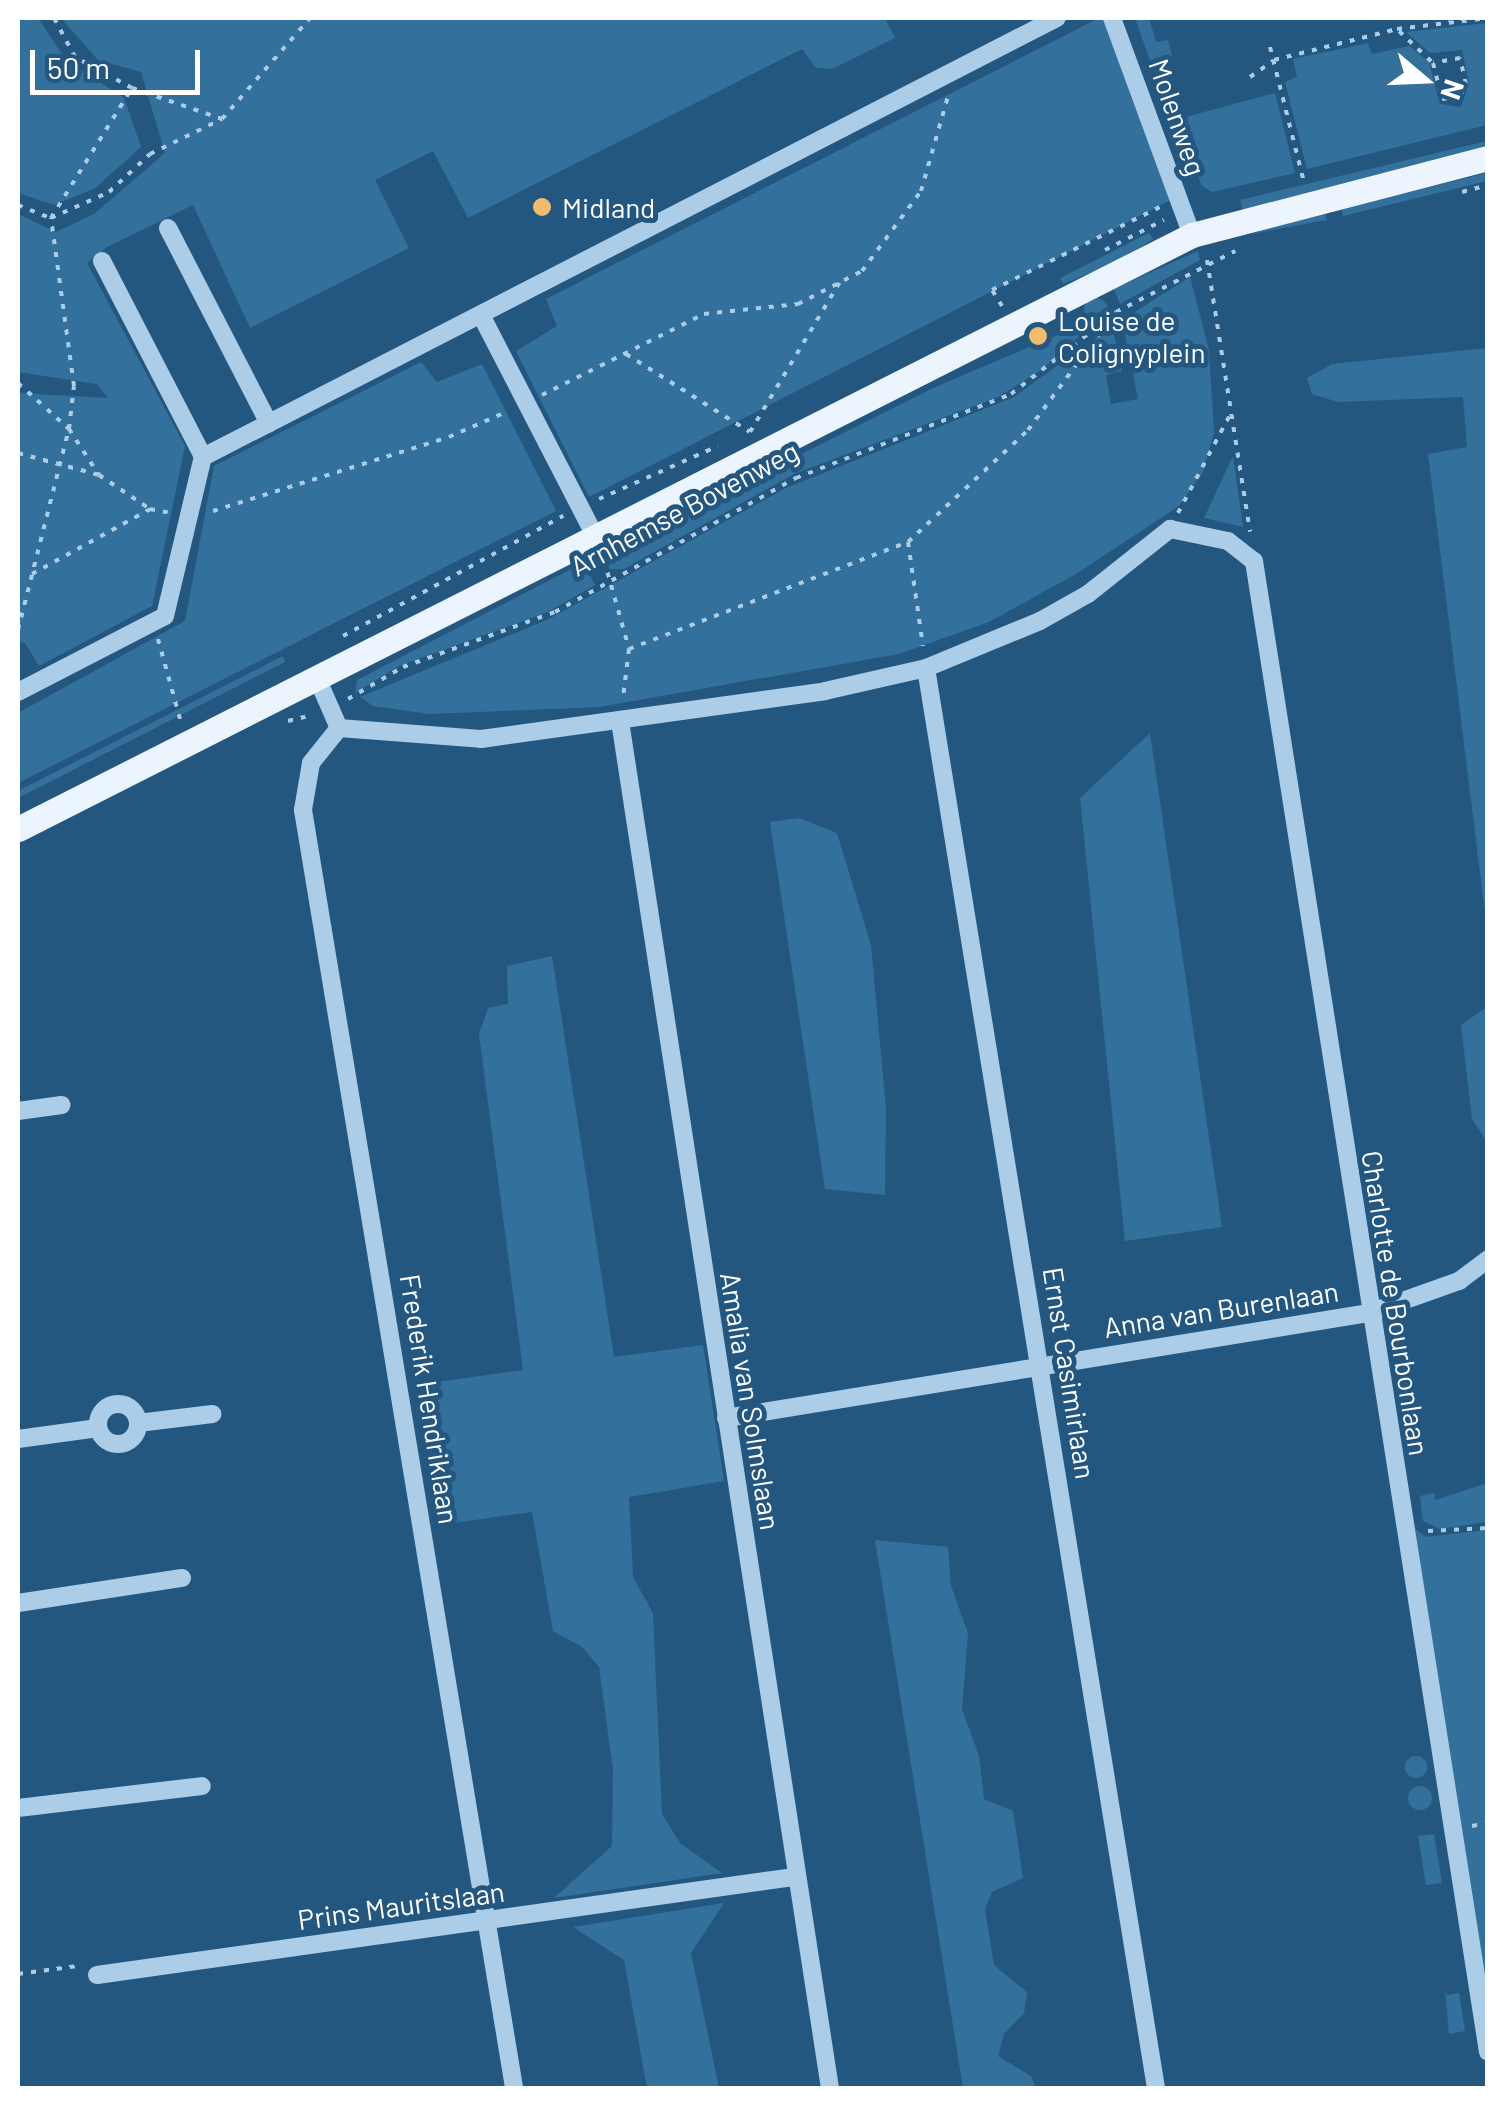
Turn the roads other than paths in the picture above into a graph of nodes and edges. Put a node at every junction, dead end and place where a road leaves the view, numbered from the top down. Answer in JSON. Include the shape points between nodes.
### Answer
{"nodes":[{"id":1,"x":1057,"y":18,"type":"edge"},
{"id":2,"x":1112,"y":18,"type":"edge"},
{"id":3,"x":1023,"y":26,"type":"edge"},
{"id":4,"x":1488,"y":158,"type":"edge"},
{"id":5,"x":168,"y":228,"type":"dead end"},
{"id":6,"x":1192,"y":235,"type":"junction"},
{"id":7,"x":102,"y":261,"type":"dead end"},
{"id":8,"x":481,"y":315,"type":"junction"},
{"id":9,"x":269,"y":424,"type":"junction"},
{"id":10,"x":203,"y":457,"type":"junction"},
{"id":11,"x":596,"y":538,"type":"junction"},
{"id":12,"x":926,"y":668,"type":"junction"},
{"id":13,"x":317,"y":678,"type":"junction"},
{"id":14,"x":18,"y":692,"type":"edge"},
{"id":15,"x":620,"y":722,"type":"junction"},
{"id":16,"x":339,"y":728,"type":"junction"},
{"id":17,"x":18,"y":829,"type":"edge"},
{"id":18,"x":62,"y":1106,"type":"dead end"},
{"id":19,"x":18,"y":1111,"type":"edge"},
{"id":20,"x":1488,"y":1259,"type":"edge"},
{"id":21,"x":1368,"y":1313,"type":"junction"},
{"id":22,"x":1041,"y":1365,"type":"junction"},
{"id":23,"x":212,"y":1414,"type":"dead end"},
{"id":24,"x":726,"y":1418,"type":"junction"},
{"id":25,"x":138,"y":1423,"type":"junction"},
{"id":26,"x":98,"y":1428,"type":"junction"},
{"id":27,"x":18,"y":1439,"type":"edge"},
{"id":28,"x":182,"y":1578,"type":"dead end"},
{"id":29,"x":18,"y":1602,"type":"edge"},
{"id":30,"x":202,"y":1786,"type":"dead end"},
{"id":31,"x":18,"y":1808,"type":"edge"},
{"id":32,"x":793,"y":1877,"type":"junction"},
{"id":33,"x":489,"y":1920,"type":"junction"},
{"id":34,"x":97,"y":1974,"type":"road end"},
{"id":35,"x":1488,"y":2052,"type":"edge"},
{"id":36,"x":514,"y":2088,"type":"edge"},
{"id":37,"x":830,"y":2088,"type":"edge"},
{"id":38,"x":1156,"y":2088,"type":"edge"}],
"edges":[{"from":1,"to":3,"type":"street"},
{"from":2,"to":6,"type":"street","name":"Molenweg"},
{"from":3,"to":8,"type":"street"},
{"from":4,"to":6,"type":"main road","name":"Arnhemse Bovenweg"},
{"from":5,"to":9,"type":"street"},
{"from":6,"to":11,"type":"main road","name":"Arnhemse Bovenweg"},
{"from":7,"to":10,"type":"street"},
{"from":8,"to":9,"type":"street"},
{"from":8,"to":11,"type":"street","name":"Arnhemse Bovenweg"},
{"from":9,"to":10,"type":"street"},
{"from":10,"to":14,"type":"street","via":[[165,616]]},
{"from":11,"to":13,"type":"main road","name":"Arnhemse Bovenweg"},
{"from":12,"to":15,"type":"street","via":[[825,691]]},
{"from":12,"to":21,"type":"street","name":"Charlotte de Bourbonlaan","via":[[1072,603],[1170,529],[1228,542],[1254,562]]},
{"from":12,"to":22,"type":"street","name":"Ernst Casimirlaan"},
{"from":13,"to":16,"type":"street"},
{"from":13,"to":17,"type":"main road","name":"Arnhemse Bovenweg"},
{"from":15,"to":16,"type":"street","via":[[481,739]]},
{"from":15,"to":24,"type":"street","name":"Amalia van Solmslaan"},
{"from":16,"to":33,"type":"street","name":"Frederik Hendriklaan","via":[[311,763],[303,810]]},
{"from":18,"to":19,"type":"street"},
{"from":20,"to":21,"type":"street","name":"Anna van Burenlaan","via":[[1458,1281]]},
{"from":21,"to":22,"type":"street","name":"Anna van Burenlaan"},
{"from":21,"to":35,"type":"street","name":"Charlotte de Bourbonlaan"},
{"from":22,"to":24,"type":"street","name":"Anna van Burenlaan"},
{"from":22,"to":38,"type":"street","name":"Ernst Casimirlaan"},
{"from":23,"to":25,"type":"street"},
{"from":24,"to":32,"type":"street","name":"Amalia van Solmslaan"},
{"from":25,"to":26,"type":"street","via":[[124,1444],[110,1442]]},
{"from":25,"to":26,"type":"street","via":[[128,1407],[116,1404],[101,1415]]},
{"from":26,"to":27,"type":"street"},
{"from":28,"to":29,"type":"street"},
{"from":30,"to":31,"type":"street"},
{"from":32,"to":33,"type":"street","name":"Prins Mauritslaan"},
{"from":32,"to":37,"type":"street","name":"Amalia van Solmslaan"},
{"from":33,"to":34,"type":"street","name":"Prins Mauritslaan"},
{"from":33,"to":36,"type":"street","name":"Frederik Hendriklaan"}]}
